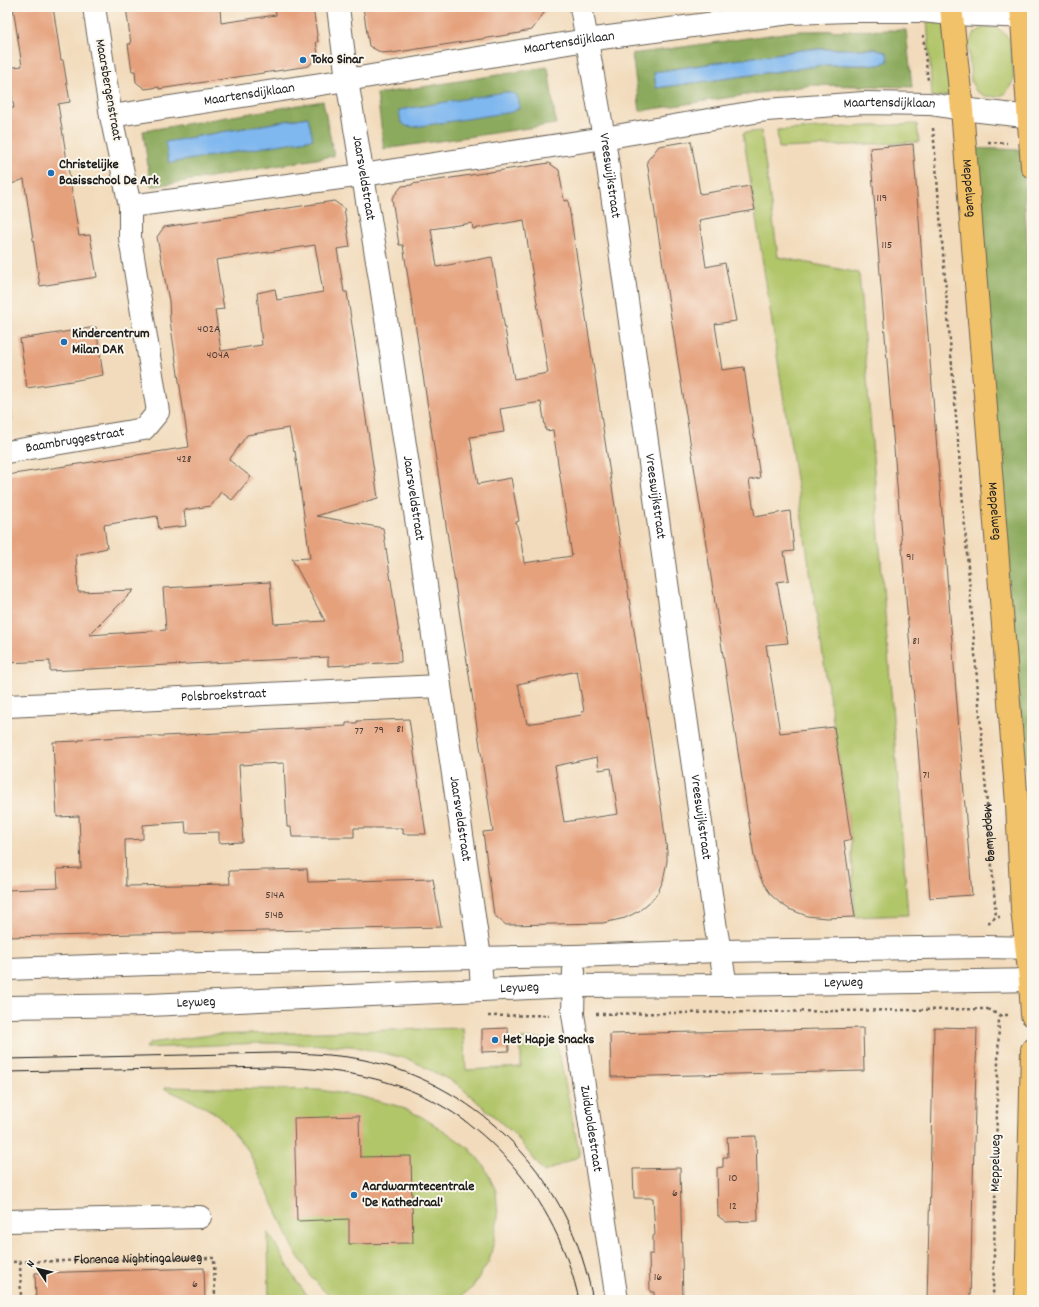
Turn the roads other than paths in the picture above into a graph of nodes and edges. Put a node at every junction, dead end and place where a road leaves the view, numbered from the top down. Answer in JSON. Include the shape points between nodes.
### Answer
{"nodes":[{"id":1,"x":94,"y":7,"type":"edge"},
{"id":2,"x":338,"y":7,"type":"edge"},
{"id":3,"x":581,"y":7,"type":"edge"},
{"id":4,"x":952,"y":10,"type":"edge"},
{"id":5,"x":1025,"y":14,"type":"edge"},
{"id":6,"x":586,"y":40,"type":"junction"},
{"id":7,"x":347,"y":80,"type":"junction"},
{"id":8,"x":962,"y":109,"type":"junction"},
{"id":9,"x":111,"y":116,"type":"junction"},
{"id":10,"x":1030,"y":117,"type":"edge"},
{"id":11,"x":604,"y":138,"type":"junction"},
{"id":12,"x":1032,"y":167,"type":"edge"},
{"id":13,"x":363,"y":175,"type":"junction"},
{"id":14,"x":130,"y":206,"type":"junction"},
{"id":15,"x":144,"y":429,"type":"joint"},
{"id":16,"x":7,"y":452,"type":"edge"},
{"id":17,"x":440,"y":686,"type":"junction"},
{"id":18,"x":7,"y":706,"type":"edge"},
{"id":19,"x":1029,"y":948,"type":"edge"},
{"id":20,"x":720,"y":951,"type":"junction"},
{"id":21,"x":575,"y":956,"type":"junction"},
{"id":22,"x":480,"y":957,"type":"junction"},
{"id":23,"x":7,"y":969,"type":"edge"},
{"id":24,"x":1031,"y":980,"type":"edge"},
{"id":25,"x":726,"y":985,"type":"junction"},
{"id":26,"x":573,"y":986,"type":"junction"},
{"id":27,"x":482,"y":990,"type":"junction"},
{"id":28,"x":7,"y":1007,"type":"edge"},
{"id":29,"x":1032,"y":1015,"type":"edge"},
{"id":30,"x":1032,"y":1050,"type":"edge"},
{"id":31,"x":200,"y":1218,"type":"dead end"},
{"id":32,"x":7,"y":1221,"type":"edge"},
{"id":33,"x":617,"y":1300,"type":"edge"},
{"id":34,"x":1026,"y":1300,"type":"edge"}],
"edges":[{"from":1,"to":9,"type":"street","name":"Maarsbergenstraat"},
{"from":2,"to":7,"type":"street","name":"Jaarsveldstraat"},
{"from":3,"to":6,"type":"street","name":"Vreeswijkstraat"},
{"from":4,"to":5,"type":"street","name":"Maartensdijklaan"},
{"from":4,"to":6,"type":"street","name":"Maartensdijklaan","via":[[790,13]]},
{"from":4,"to":8,"type":"main road","name":"Meppelweg"},
{"from":5,"to":10,"type":"main road"},
{"from":6,"to":7,"type":"street","name":"Maartensdijklaan"},
{"from":6,"to":11,"type":"street","name":"Vreeswijkstraat"},
{"from":7,"to":9,"type":"street","name":"Maartensdijklaan"},
{"from":7,"to":13,"type":"street","name":"Jaarsveldstraat"},
{"from":8,"to":10,"type":"street","name":"Maartensdijklaan"},
{"from":8,"to":11,"type":"street","name":"Maartensdijklaan","via":[[930,104],[864,103],[766,110]]},
{"from":8,"to":19,"type":"main road","name":"Meppelweg","via":[[1017,804],[1022,909]]},
{"from":9,"to":14,"type":"street","name":"Maarsbergenstraat"},
{"from":10,"to":12,"type":"main road"},
{"from":11,"to":13,"type":"street","name":"Maartensdijklaan"},
{"from":11,"to":20,"type":"street","name":"Vreeswijkstraat"},
{"from":13,"to":14,"type":"street","name":"Maartensdijklaan"},
{"from":13,"to":17,"type":"street","name":"Jaarsveldstraat"},
{"from":14,"to":15,"type":"street","name":"Maarsbergenstraat","via":[[130,238],[158,412]]},
{"from":15,"to":16,"type":"street","name":"Baambruggestraat"},
{"from":17,"to":18,"type":"street","name":"Polsbroekstraat"},
{"from":17,"to":22,"type":"street","name":"Jaarsveldstraat"},
{"from":19,"to":20,"type":"street"},
{"from":19,"to":24,"type":"main road","name":"Meppelweg"},
{"from":20,"to":21,"type":"street"},
{"from":20,"to":25,"type":"street","name":"Vreeswijkstraat"},
{"from":21,"to":22,"type":"street"},
{"from":21,"to":26,"type":"street","name":"Zuidwoldestraat"},
{"from":22,"to":23,"type":"street"},
{"from":22,"to":27,"type":"street","name":"Jaarsveldstraat"},
{"from":24,"to":25,"type":"street","name":"Leyweg"},
{"from":24,"to":29,"type":"main road","name":"Meppelweg"},
{"from":25,"to":26,"type":"street","name":"Leyweg"},
{"from":26,"to":27,"type":"street","name":"Leyweg"},
{"from":26,"to":33,"type":"street","name":"Zuidwoldestraat","via":[[572,1014]]},
{"from":27,"to":28,"type":"street","name":"Leyweg","via":[[149,1005]]},
{"from":30,"to":34,"type":"main road"},
{"from":31,"to":32,"type":"street"}]}
